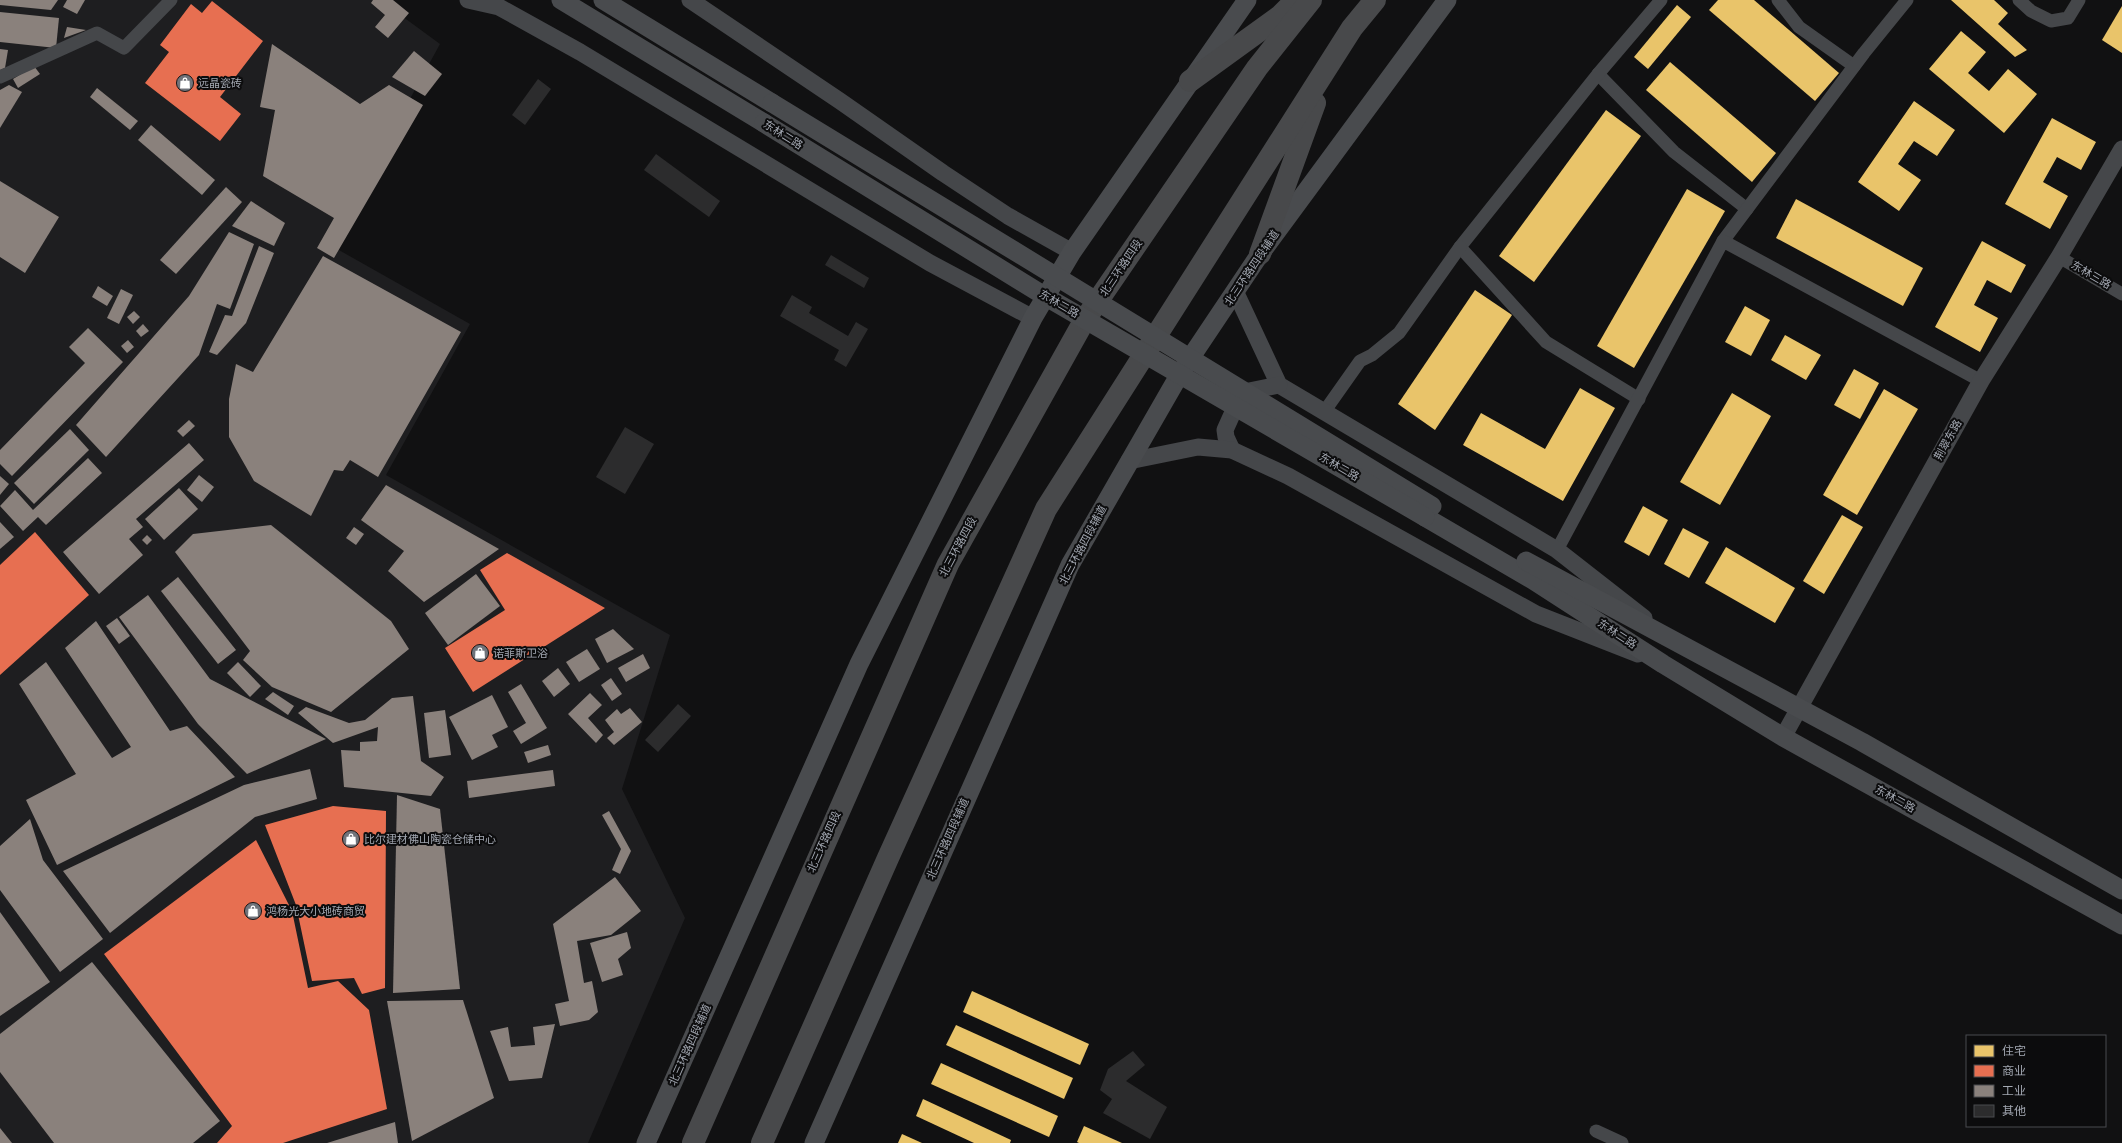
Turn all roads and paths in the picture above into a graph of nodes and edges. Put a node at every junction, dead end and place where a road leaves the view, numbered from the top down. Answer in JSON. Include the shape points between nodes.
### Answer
{"nodes":[{"id":1,"x":171,"y":0,"type":"edge"},
{"id":2,"x":468,"y":0,"type":"edge"},
{"id":3,"x":561,"y":0,"type":"edge"},
{"id":4,"x":603,"y":0,"type":"edge"},
{"id":5,"x":690,"y":0,"type":"edge"},
{"id":6,"x":1247,"y":0,"type":"edge"},
{"id":7,"x":1296,"y":0,"type":"edge"},
{"id":8,"x":1311,"y":0,"type":"edge"},
{"id":9,"x":1376,"y":0,"type":"edge"},
{"id":10,"x":1447,"y":0,"type":"edge"},
{"id":11,"x":1661,"y":0,"type":"edge"},
{"id":12,"x":1778,"y":0,"type":"edge"},
{"id":13,"x":1907,"y":0,"type":"edge"},
{"id":14,"x":2019,"y":0,"type":"edge"},
{"id":15,"x":2079,"y":0,"type":"edge"},
{"id":16,"x":1328,"y":66,"type":"junction"},
{"id":17,"x":1854,"y":66,"type":"junction"},
{"id":18,"x":1598,"y":74,"type":"junction"},
{"id":19,"x":0,"y":77,"type":"edge"},
{"id":20,"x":1190,"y":81,"type":"junction"},
{"id":21,"x":2122,"y":149,"type":"edge"},
{"id":22,"x":1747,"y":209,"type":"junction"},
{"id":23,"x":1723,"y":241,"type":"junction"},
{"id":24,"x":1460,"y":247,"type":"junction"},
{"id":25,"x":1072,"y":252,"type":"junction"},
{"id":26,"x":1260,"y":254,"type":"junction"},
{"id":27,"x":2059,"y":257,"type":"junction"},
{"id":28,"x":1236,"y":293,"type":"junction"},
{"id":29,"x":2122,"y":294,"type":"edge"},
{"id":30,"x":1033,"y":318,"type":"junction"},
{"id":31,"x":1981,"y":381,"type":"junction"},
{"id":32,"x":1279,"y":386,"type":"junction"},
{"id":33,"x":1639,"y":399,"type":"junction"},
{"id":34,"x":1324,"y":412,"type":"junction"},
{"id":35,"x":1232,"y":450,"type":"junction"},
{"id":36,"x":1129,"y":461,"type":"junction"},
{"id":37,"x":1429,"y":512,"type":"junction"},
{"id":38,"x":1557,"y":550,"type":"junction"},
{"id":39,"x":1668,"y":637,"type":"junction"},
{"id":40,"x":1664,"y":664,"type":"junction"},
{"id":41,"x":1799,"y":708,"type":"junction"},
{"id":42,"x":1783,"y":737,"type":"junction"},
{"id":43,"x":2122,"y":890,"type":"edge"},
{"id":44,"x":2122,"y":925,"type":"edge"},
{"id":45,"x":1596,"y":1131,"type":"dead end"},
{"id":46,"x":646,"y":1143,"type":"edge"},
{"id":47,"x":693,"y":1143,"type":"edge"},
{"id":48,"x":762,"y":1143,"type":"edge"},
{"id":49,"x":814,"y":1143,"type":"edge"},
{"id":50,"x":1622,"y":1143,"type":"edge"}],
"edges":[{"from":1,"to":19,"type":"street","via":[[124,48],[97,33],[49,57]]},
{"from":2,"to":30,"type":"street","via":[[499,7],[580,52],[930,263]]},
{"from":3,"to":37,"type":"main road","name":"东林二路","bridge":true,"via":[[1043,295]]},
{"from":4,"to":37,"type":"main road","name":"东林二路","bridge":true},
{"from":5,"to":25,"type":"street","via":[[1008,216]]},
{"from":6,"to":20,"type":"main road","name":"北三环路四段辅道"},
{"from":7,"to":20,"type":"highway","via":[[1280,16]]},
{"from":8,"to":47,"type":"highway","name":"北三环路四段","via":[[1257,68],[1084,321],[948,564]]},
{"from":9,"to":16,"type":"highway","via":[[1352,28]]},
{"from":10,"to":26,"type":"main road","name":"北三环路四段辅道"},
{"from":11,"to":18,"type":"street"},
{"from":12,"to":17,"type":"street","via":[[1799,27]]},
{"from":13,"to":17,"type":"street"},
{"from":14,"to":15,"type":"street","via":[[2030,11],[2051,21],[2068,18]]},
{"from":16,"to":26,"type":"highway"},
{"from":16,"to":48,"type":"highway","via":[[1046,509]]},
{"from":17,"to":22,"type":"street"},
{"from":18,"to":22,"type":"street","via":[[1674,152]]},
{"from":18,"to":24,"type":"street"},
{"from":20,"to":25,"type":"main road","name":"北三环路四段辅道"},
{"from":21,"to":27,"type":"street","name":"荆翠东路"},
{"from":22,"to":23,"type":"street"},
{"from":23,"to":31,"type":"street"},
{"from":23,"to":33,"type":"street"},
{"from":24,"to":33,"type":"street","via":[[1546,342]]},
{"from":24,"to":34,"type":"street","via":[[1399,333],[1372,355],[1360,361]]},
{"from":25,"to":30,"type":"main road","name":"北三环路四段辅道"},
{"from":26,"to":28,"type":"main road","name":"北三环路四段辅道"},
{"from":27,"to":29,"type":"street","name":"东林三路"},
{"from":27,"to":31,"type":"street","name":"荆翠东路"},
{"from":28,"to":32,"type":"street"},
{"from":28,"to":36,"type":"main road","name":"北三环路四段辅道","via":[[1181,372]]},
{"from":30,"to":46,"type":"main road","name":"北三环路四段辅道","via":[[859,664]]},
{"from":31,"to":41,"type":"street","name":"荆翠东路"},
{"from":32,"to":34,"type":"street"},
{"from":32,"to":35,"type":"street","via":[[1249,391],[1238,401],[1225,430]]},
{"from":33,"to":38,"type":"street"},
{"from":34,"to":38,"type":"street"},
{"from":35,"to":36,"type":"street","via":[[1198,447]]},
{"from":35,"to":40,"type":"street","via":[[1288,476],[1536,614]]},
{"from":36,"to":49,"type":"main road","name":"北三环路四段辅道","via":[[1070,565]]},
{"from":37,"to":39,"type":"main road","name":"东林二路"},
{"from":37,"to":40,"type":"main road","name":"东林二路"},
{"from":38,"to":39,"type":"street"},
{"from":39,"to":41,"type":"main road","name":"东林二路"},
{"from":40,"to":42,"type":"main road","name":"东林二路"},
{"from":41,"to":42,"type":"street","name":"荆翠东路"},
{"from":41,"to":43,"type":"main road","name":"东林二路"},
{"from":42,"to":44,"type":"main road","name":"东林二路"},
{"from":45,"to":50,"type":"street"}]}
